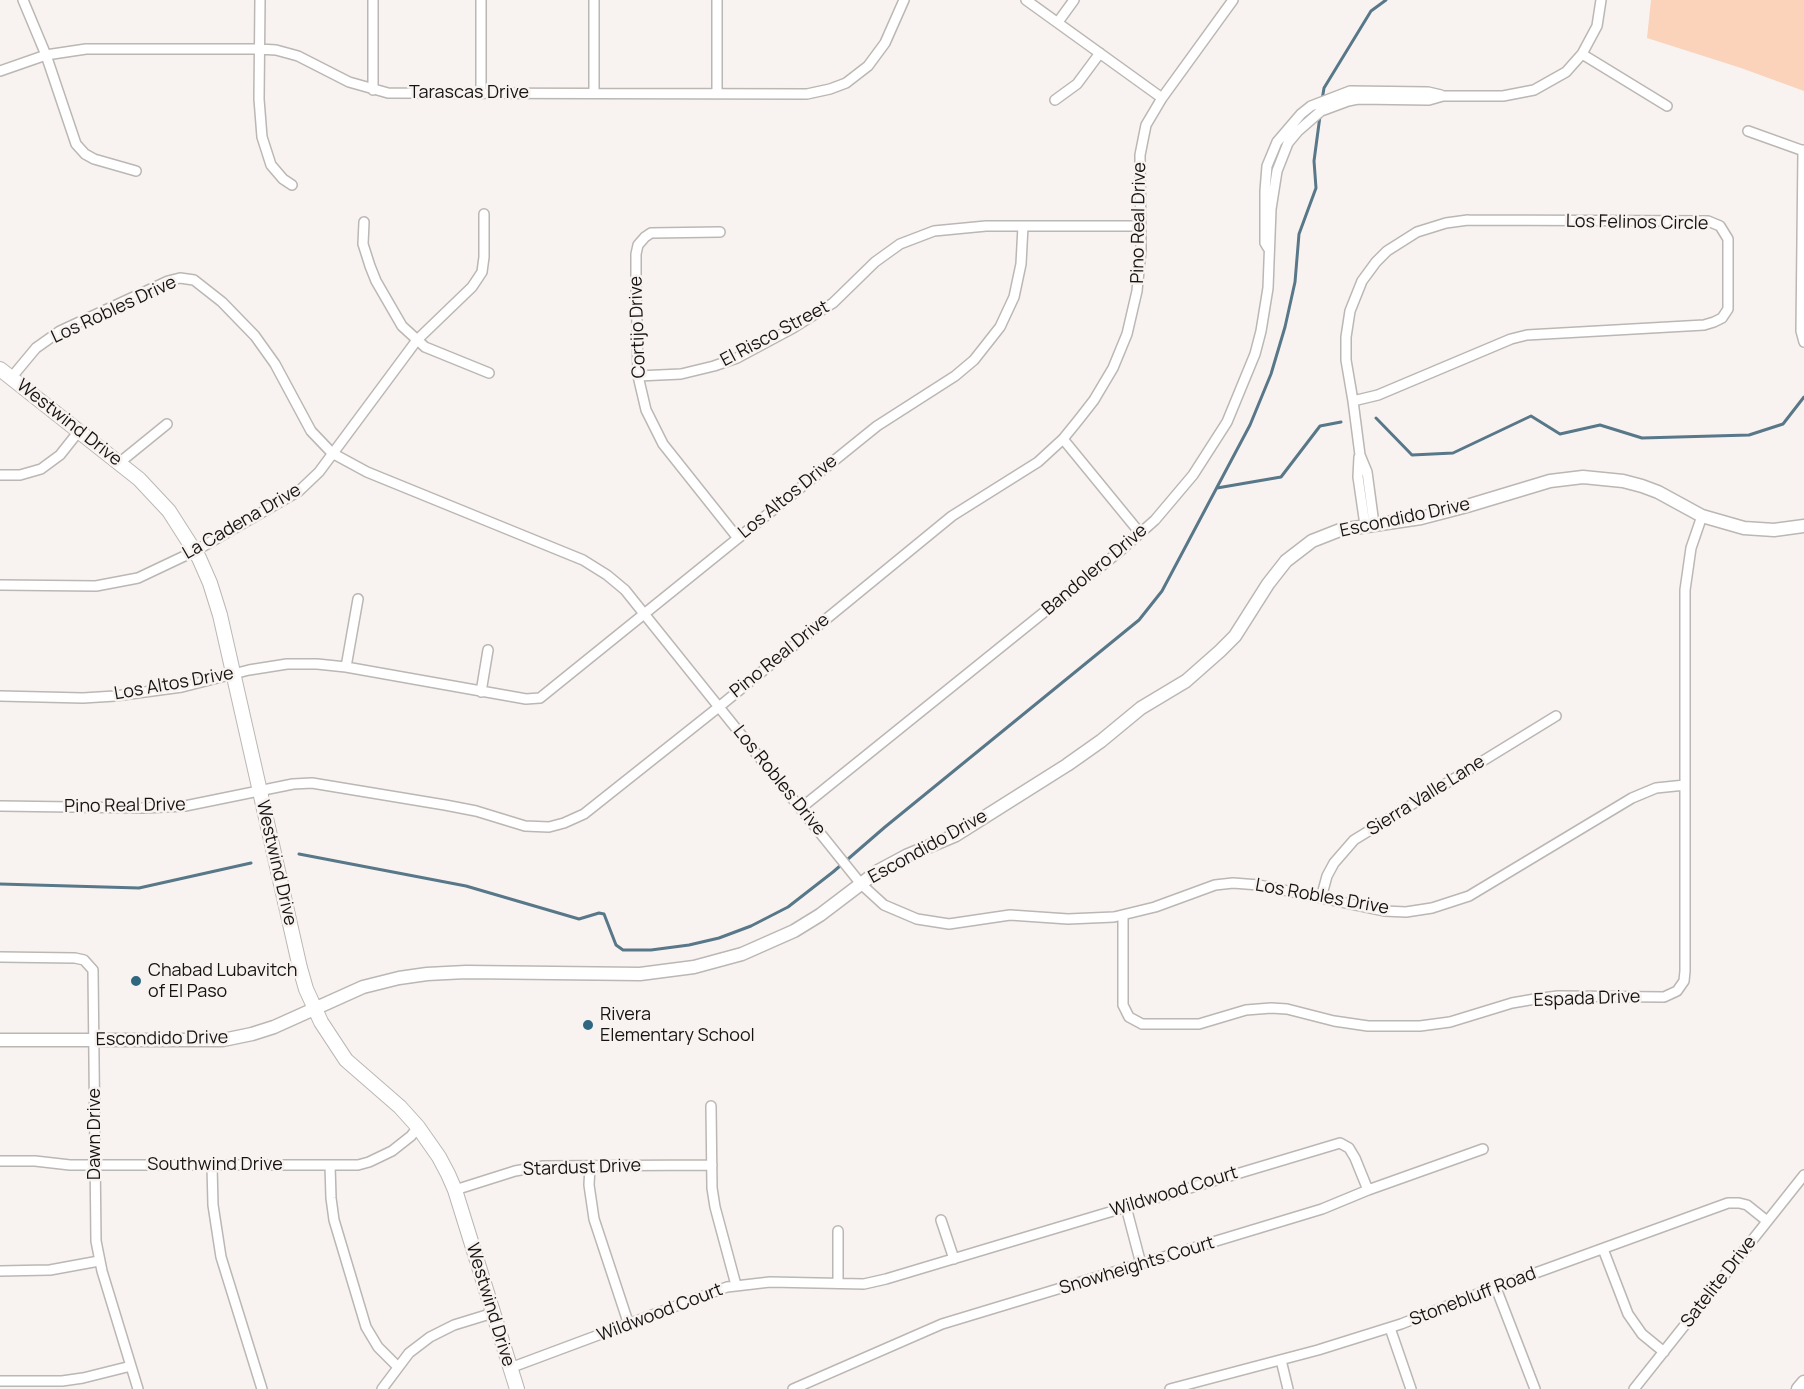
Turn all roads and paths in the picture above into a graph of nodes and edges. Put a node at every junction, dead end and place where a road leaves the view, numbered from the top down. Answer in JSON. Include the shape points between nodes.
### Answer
{"nodes":[{"id":1,"x":22,"y":0,"type":"edge"},
{"id":2,"x":260,"y":0,"type":"edge"},
{"id":3,"x":374,"y":0,"type":"edge"},
{"id":4,"x":481,"y":0,"type":"edge"},
{"id":5,"x":594,"y":0,"type":"edge"},
{"id":6,"x":717,"y":0,"type":"edge"},
{"id":7,"x":904,"y":0,"type":"edge"},
{"id":8,"x":1026,"y":0,"type":"edge"},
{"id":9,"x":1074,"y":0,"type":"edge"},
{"id":10,"x":1233,"y":0,"type":"edge"},
{"id":11,"x":1601,"y":0,"type":"edge"},
{"id":12,"x":1058,"y":22,"type":"junction"},
{"id":13,"x":259,"y":49,"type":"junction"},
{"id":14,"x":1100,"y":53,"type":"junction"},
{"id":15,"x":1582,"y":54,"type":"junction"},
{"id":16,"x":46,"y":55,"type":"junction"},
{"id":17,"x":0,"y":71,"type":"edge"},
{"id":18,"x":373,"y":90,"type":"junction"},
{"id":19,"x":594,"y":93,"type":"junction"},
{"id":20,"x":481,"y":94,"type":"junction"},
{"id":21,"x":717,"y":94,"type":"junction"},
{"id":22,"x":1443,"y":96,"type":"junction"},
{"id":23,"x":1162,"y":98,"type":"junction"},
{"id":24,"x":1055,"y":100,"type":"dead end"},
{"id":25,"x":1667,"y":105,"type":"dead end"},
{"id":26,"x":1748,"y":131,"type":"dead end"},
{"id":27,"x":1803,"y":151,"type":"edge"},
{"id":28,"x":136,"y":171,"type":"dead end"},
{"id":29,"x":292,"y":185,"type":"dead end"},
{"id":30,"x":484,"y":214,"type":"dead end"},
{"id":31,"x":364,"y":222,"type":"dead end"},
{"id":32,"x":1023,"y":226,"type":"junction"},
{"id":33,"x":1140,"y":226,"type":"junction"},
{"id":34,"x":720,"y":232,"type":"dead end"},
{"id":35,"x":1270,"y":251,"type":"junction"},
{"id":36,"x":1803,"y":286,"type":"edge"},
{"id":37,"x":417,"y":340,"type":"junction"},
{"id":38,"x":1804,"y":342,"type":"edge"},
{"id":39,"x":489,"y":373,"type":"dead end"},
{"id":40,"x":5,"y":374,"type":"edge"},
{"id":41,"x":638,"y":376,"type":"junction"},
{"id":42,"x":1353,"y":402,"type":"junction"},
{"id":43,"x":167,"y":424,"type":"dead end"},
{"id":44,"x":79,"y":431,"type":"junction"},
{"id":45,"x":1063,"y":439,"type":"junction"},
{"id":46,"x":332,"y":453,"type":"junction"},
{"id":47,"x":119,"y":463,"type":"junction"},
{"id":48,"x":0,"y":475,"type":"edge"},
{"id":49,"x":1702,"y":516,"type":"junction"},
{"id":50,"x":1370,"y":525,"type":"junction"},
{"id":51,"x":1804,"y":526,"type":"edge"},
{"id":52,"x":1140,"y":533,"type":"junction"},
{"id":53,"x":737,"y":537,"type":"junction"},
{"id":54,"x":195,"y":551,"type":"junction"},
{"id":55,"x":0,"y":585,"type":"edge"},
{"id":56,"x":358,"y":599,"type":"dead end"},
{"id":57,"x":645,"y":614,"type":"junction"},
{"id":58,"x":488,"y":650,"type":"dead end"},
{"id":59,"x":346,"y":667,"type":"junction"},
{"id":60,"x":234,"y":674,"type":"junction"},
{"id":61,"x":481,"y":692,"type":"junction"},
{"id":62,"x":0,"y":696,"type":"edge"},
{"id":63,"x":720,"y":706,"type":"junction"},
{"id":64,"x":1556,"y":716,"type":"dead end"},
{"id":65,"x":1684,"y":785,"type":"junction"},
{"id":66,"x":260,"y":791,"type":"junction"},
{"id":67,"x":0,"y":806,"type":"edge"},
{"id":68,"x":801,"y":808,"type":"junction"},
{"id":69,"x":861,"y":884,"type":"junction"},
{"id":70,"x":1321,"y":898,"type":"junction"},
{"id":71,"x":1123,"y":916,"type":"junction"},
{"id":72,"x":0,"y":957,"type":"edge"},
{"id":73,"x":315,"y":1009,"type":"junction"},
{"id":74,"x":0,"y":1040,"type":"edge"},
{"id":75,"x":95,"y":1040,"type":"junction"},
{"id":76,"x":711,"y":1106,"type":"dead end"},
{"id":77,"x":418,"y":1127,"type":"junction"},
{"id":78,"x":1483,"y":1149,"type":"dead end"},
{"id":79,"x":0,"y":1161,"type":"edge"},
{"id":80,"x":94,"y":1165,"type":"junction"},
{"id":81,"x":330,"y":1165,"type":"junction"},
{"id":82,"x":590,"y":1165,"type":"junction"},
{"id":83,"x":712,"y":1165,"type":"junction"},
{"id":84,"x":212,"y":1166,"type":"junction"},
{"id":85,"x":1804,"y":1175,"type":"edge"},
{"id":86,"x":455,"y":1190,"type":"junction"},
{"id":87,"x":1368,"y":1190,"type":"junction"},
{"id":88,"x":1125,"y":1207,"type":"junction"},
{"id":89,"x":941,"y":1220,"type":"dead end"},
{"id":90,"x":1767,"y":1221,"type":"junction"},
{"id":91,"x":838,"y":1232,"type":"dead end"},
{"id":92,"x":1603,"y":1249,"type":"junction"},
{"id":93,"x":954,"y":1259,"type":"junction"},
{"id":94,"x":99,"y":1261,"type":"junction"},
{"id":95,"x":1141,"y":1264,"type":"junction"},
{"id":96,"x":0,"y":1271,"type":"edge"},
{"id":97,"x":838,"y":1283,"type":"junction"},
{"id":98,"x":736,"y":1285,"type":"junction"},
{"id":99,"x":1496,"y":1288,"type":"junction"},
{"id":100,"x":493,"y":1313,"type":"junction"},
{"id":101,"x":629,"y":1325,"type":"junction"},
{"id":102,"x":1390,"y":1328,"type":"junction"},
{"id":103,"x":1664,"y":1352,"type":"junction"},
{"id":104,"x":1281,"y":1360,"type":"junction"},
{"id":105,"x":131,"y":1366,"type":"junction"},
{"id":106,"x":397,"y":1366,"type":"junction"},
{"id":107,"x":510,"y":1368,"type":"junction"},
{"id":108,"x":0,"y":1381,"type":"edge"},
{"id":109,"x":1804,"y":1382,"type":"edge"},
{"id":110,"x":138,"y":1389,"type":"edge"},
{"id":111,"x":262,"y":1389,"type":"edge"},
{"id":112,"x":382,"y":1389,"type":"edge"},
{"id":113,"x":517,"y":1389,"type":"edge"},
{"id":114,"x":793,"y":1389,"type":"edge"},
{"id":115,"x":1170,"y":1389,"type":"edge"},
{"id":116,"x":1288,"y":1389,"type":"edge"},
{"id":117,"x":1411,"y":1389,"type":"edge"},
{"id":118,"x":1535,"y":1389,"type":"edge"},
{"id":119,"x":1634,"y":1389,"type":"edge"},
{"id":120,"x":1798,"y":1389,"type":"edge"}],
"edges":[{"from":1,"to":16,"type":"street"},
{"from":2,"to":13,"type":"street"},
{"from":3,"to":18,"type":"street"},
{"from":4,"to":20,"type":"street"},
{"from":5,"to":19,"type":"street"},
{"from":6,"to":21,"type":"street"},
{"from":7,"to":21,"type":"street","name":"Tarascas Drive","via":[[878,55],[846,83],[807,94]]},
{"from":8,"to":12,"type":"street"},
{"from":9,"to":12,"type":"street"},
{"from":10,"to":23,"type":"street","name":"Pino Real Drive"},
{"from":11,"to":15,"type":"street","name":"Bandolero Drive","via":[[1597,26]]},
{"from":12,"to":14,"type":"street"},
{"from":13,"to":16,"type":"street","name":"Tarascas Drive","via":[[86,49]]},
{"from":13,"to":18,"type":"street","name":"Tarascas Drive","via":[[298,56],[339,78]]},
{"from":13,"to":29,"type":"street","via":[[260,117],[266,150],[276,172]]},
{"from":14,"to":23,"type":"street"},
{"from":14,"to":24,"type":"street","via":[[1077,84]]},
{"from":15,"to":22,"type":"street","name":"Bandolero Drive","via":[[1566,72],[1534,90],[1503,96]]},
{"from":15,"to":25,"type":"street"},
{"from":16,"to":17,"type":"street","name":"Tarascas Drive"},
{"from":16,"to":28,"type":"street","via":[[71,134],[81,151],[93,159]]},
{"from":18,"to":20,"type":"street","name":"Tarascas Drive"},
{"from":19,"to":20,"type":"street","name":"Tarascas Drive"},
{"from":19,"to":21,"type":"street","name":"Tarascas Drive"},
{"from":22,"to":35,"type":"street","name":"Bandolero Drive","via":[[1429,100],[1358,99],[1336,104],[1309,121],[1288,143],[1277,171]]},
{"from":22,"to":35,"type":"street","name":"Bandolero Drive","via":[[1428,92],[1350,91],[1301,114],[1277,142],[1267,165],[1265,243]]},
{"from":23,"to":33,"type":"street","name":"Pino Real Drive","via":[[1143,135]]},
{"from":26,"to":27,"type":"street"},
{"from":27,"to":36,"type":"street"},
{"from":30,"to":37,"type":"street","name":"La Cadena Drive","via":[[482,272],[472,287]]},
{"from":31,"to":37,"type":"street","via":[[363,244],[376,281],[402,327]]},
{"from":32,"to":33,"type":"street","name":"El Risco Street"},
{"from":32,"to":41,"type":"street","name":"El Risco Street","via":[[946,228],[909,239],[875,262],[833,303],[737,358],[688,372]]},
{"from":32,"to":53,"type":"street","name":"Los Altos Drive","via":[[1022,264],[1014,297],[1000,327],[974,360],[877,426]]},
{"from":33,"to":45,"type":"street","name":"Pino Real Drive","via":[[1138,281],[1127,334],[1106,381]]},
{"from":34,"to":41,"type":"street","name":"Cortijo Drive","via":[[651,233],[638,245]]},
{"from":35,"to":52,"type":"street","name":"Bandolero Drive","via":[[1261,331],[1246,380],[1227,422],[1193,476]]},
{"from":36,"to":38,"type":"street"},
{"from":37,"to":39,"type":"street","via":[[425,347]]},
{"from":37,"to":46,"type":"street","name":"La Cadena Drive"},
{"from":40,"to":44,"type":"main road","name":"Westwind Drive"},
{"from":40,"to":46,"type":"street","name":"Los Robles Drive","via":[[60,330],[168,282],[186,278],[205,287],[255,336],[275,364],[311,431]]},
{"from":41,"to":53,"type":"street","name":"Cortijo Drive","via":[[646,410],[663,444]]},
{"from":42,"to":42,"type":"street","name":"Los Felinos Circle","via":[[1346,347],[1353,300],[1376,262],[1417,232],[1468,220],[1708,221],[1726,234],[1729,302],[1722,318],[1714,322],[1527,334]]},
{"from":42,"to":50,"type":"street","name":"Los Felinos Circle","via":[[1359,455],[1367,472]]},
{"from":43,"to":47,"type":"street"},
{"from":44,"to":47,"type":"main road","name":"Westwind Drive"},
{"from":44,"to":48,"type":"street","via":[[60,455],[41,469]]},
{"from":45,"to":52,"type":"street"},
{"from":45,"to":63,"type":"street","name":"Pino Real Drive","via":[[1023,473],[936,529]]},
{"from":46,"to":54,"type":"street","name":"La Cadena Drive","via":[[299,491]]},
{"from":46,"to":57,"type":"street","name":"Los Robles Drive","via":[[367,472],[583,560],[625,590]]},
{"from":47,"to":54,"type":"main road","name":"Westwind Drive","via":[[169,511]]},
{"from":49,"to":50,"type":"street","name":"Escondido Drive","via":[[1642,486],[1583,477],[1550,481],[1421,518]]},
{"from":49,"to":51,"type":"street","name":"Escondido Drive","via":[[1744,528]]},
{"from":49,"to":65,"type":"street","name":"Espada Drive","via":[[1691,548],[1685,590]]},
{"from":50,"to":69,"type":"street","name":"Escondido Drive","via":[[1312,541],[1286,561],[1220,651],[1186,681],[1141,708],[1101,741],[956,835],[893,862]]},
{"from":52,"to":68,"type":"street","name":"Bandolero Drive"},
{"from":53,"to":57,"type":"street","name":"Los Altos Drive"},
{"from":54,"to":55,"type":"street","name":"La Cadena Drive","via":[[138,578],[113,584]]},
{"from":54,"to":60,"type":"main road","name":"Westwind Drive","via":[[210,582]]},
{"from":56,"to":59,"type":"street"},
{"from":57,"to":61,"type":"street","name":"Los Altos Drive","via":[[540,698]]},
{"from":57,"to":63,"type":"street","name":"Los Robles Drive"},
{"from":58,"to":61,"type":"street"},
{"from":59,"to":60,"type":"street","name":"Los Altos Drive","via":[[287,664]]},
{"from":59,"to":61,"type":"street","name":"Los Altos Drive"},
{"from":60,"to":62,"type":"street","name":"Los Altos Drive","via":[[182,687],[116,696]]},
{"from":60,"to":66,"type":"main road","name":"Westwind Drive"},
{"from":63,"to":66,"type":"street","name":"Pino Real Drive","via":[[584,814],[549,826],[525,826],[476,811],[324,783]]},
{"from":63,"to":68,"type":"street","name":"Los Robles Drive"},
{"from":64,"to":70,"type":"street","name":"Sierra Valle Lane","via":[[1354,840],[1334,863]]},
{"from":65,"to":70,"type":"street","name":"Los Robles Drive","via":[[1656,788],[1632,798],[1469,896],[1432,909],[1367,909]]},
{"from":65,"to":71,"type":"street","name":"Espada Drive","via":[[1685,971],[1680,987],[1664,997],[1558,996],[1420,1026],[1368,1026],[1270,1008],[1246,1010],[1199,1024],[1142,1024],[1129,1017],[1123,1005]]},
{"from":66,"to":67,"type":"street","name":"Pino Real Drive","via":[[204,803],[144,808]]},
{"from":66,"to":73,"type":"main road","name":"Westwind Drive","via":[[300,968]]},
{"from":68,"to":69,"type":"street","name":"Los Robles Drive"},
{"from":69,"to":71,"type":"street","name":"Los Robles Drive","via":[[884,905],[936,923],[1010,915],[1068,919]]},
{"from":69,"to":73,"type":"street","name":"Escondido Drive","via":[[794,931],[709,964],[640,974],[427,974],[369,985]]},
{"from":70,"to":71,"type":"street","name":"Los Robles Drive","via":[[1233,883],[1215,885]]},
{"from":72,"to":75,"type":"street","name":"Dawn Drive","via":[[75,958],[89,964],[94,977]]},
{"from":73,"to":75,"type":"street","name":"Escondido Drive","via":[[252,1034],[223,1040]]},
{"from":73,"to":77,"type":"main road","name":"Westwind Drive","via":[[346,1060]]},
{"from":74,"to":75,"type":"street","name":"Escondido Drive"},
{"from":75,"to":80,"type":"street","name":"Dawn Drive"},
{"from":76,"to":83,"type":"street"},
{"from":77,"to":81,"type":"street","name":"Southwind Drive","via":[[384,1156],[358,1165]]},
{"from":77,"to":86,"type":"main road","name":"Westwind Drive","via":[[440,1157]]},
{"from":78,"to":87,"type":"street","name":"Snowheights Court"},
{"from":79,"to":80,"type":"street","name":"Southwind Drive"},
{"from":80,"to":84,"type":"street","name":"Southwind Drive"},
{"from":80,"to":94,"type":"street","name":"Dawn Drive"},
{"from":81,"to":84,"type":"street","name":"Southwind Drive"},
{"from":81,"to":106,"type":"street","via":[[334,1220],[366,1327],[378,1347]]},
{"from":82,"to":83,"type":"street","name":"Stardust Drive"},
{"from":82,"to":86,"type":"street","name":"Stardust Drive","via":[[515,1171]]},
{"from":82,"to":101,"type":"street","via":[[594,1219]]},
{"from":83,"to":98,"type":"street","via":[[715,1207]]},
{"from":84,"to":111,"type":"street","via":[[221,1257]]},
{"from":85,"to":90,"type":"street","name":"Satelite Drive"},
{"from":86,"to":100,"type":"main road","name":"Westwind Drive"},
{"from":87,"to":88,"type":"street","name":"Wildwood Court","via":[[1355,1158],[1340,1143]]},
{"from":87,"to":95,"type":"street","name":"Snowheights Court","via":[[1322,1209]]},
{"from":88,"to":93,"type":"street","name":"Wildwood Court"},
{"from":88,"to":95,"type":"street"},
{"from":89,"to":93,"type":"street"},
{"from":90,"to":92,"type":"street","name":"Stonebluff Road","via":[[1747,1206],[1728,1203]]},
{"from":90,"to":103,"type":"street","name":"Satelite Drive"},
{"from":91,"to":97,"type":"street"},
{"from":92,"to":99,"type":"street","name":"Stonebluff Road"},
{"from":92,"to":103,"type":"street","via":[[1635,1325]]},
{"from":93,"to":97,"type":"street","name":"Wildwood Court","via":[[864,1284]]},
{"from":94,"to":96,"type":"street","via":[[50,1270]]},
{"from":94,"to":105,"type":"street","name":"Dawn Drive"},
{"from":95,"to":114,"type":"street","name":"Snowheights Court","via":[[942,1324]]},
{"from":97,"to":98,"type":"street","name":"Wildwood Court"},
{"from":98,"to":101,"type":"street","name":"Wildwood Court"},
{"from":99,"to":102,"type":"street","name":"Stonebluff Road"},
{"from":99,"to":118,"type":"street"},
{"from":100,"to":106,"type":"street","via":[[440,1331]]},
{"from":100,"to":107,"type":"main road","name":"Westwind Drive"},
{"from":101,"to":107,"type":"street","name":"Wildwood Court"},
{"from":102,"to":104,"type":"street","name":"Stonebluff Road"},
{"from":102,"to":117,"type":"street"},
{"from":103,"to":119,"type":"street","name":"Satelite Drive"},
{"from":104,"to":115,"type":"street","name":"Stonebluff Road"},
{"from":104,"to":116,"type":"street"},
{"from":105,"to":108,"type":"street","via":[[62,1381]]},
{"from":105,"to":110,"type":"street","name":"Dawn Drive"},
{"from":106,"to":112,"type":"street"},
{"from":107,"to":113,"type":"main road","name":"Westwind Drive"},
{"from":109,"to":120,"type":"street"}]}
